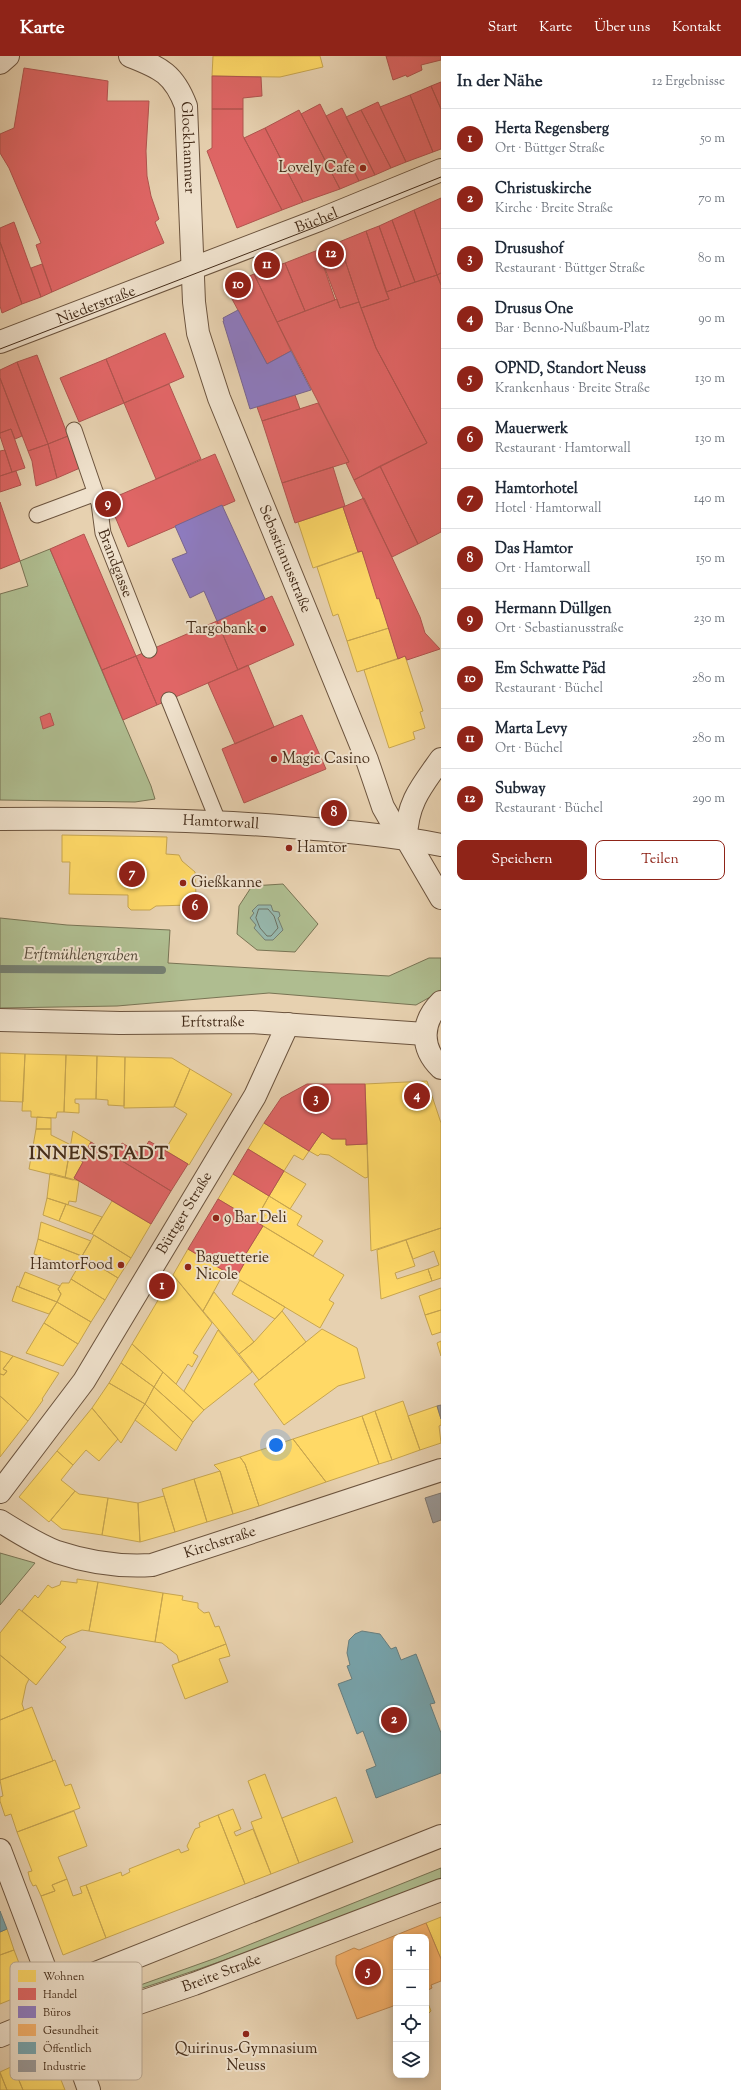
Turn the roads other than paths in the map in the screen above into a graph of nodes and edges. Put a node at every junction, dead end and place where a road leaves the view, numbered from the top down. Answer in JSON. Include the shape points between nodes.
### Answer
{"nodes":[{"id":1,"x":8,"y":56,"type":"edge"},
{"id":2,"x":130,"y":56,"type":"edge"},
{"id":3,"x":0,"y":63,"type":"edge"},
{"id":4,"x":441,"y":170,"type":"edge"},
{"id":5,"x":191,"y":268,"type":"junction"},
{"id":6,"x":0,"y":342,"type":"edge"},
{"id":7,"x":74,"y":430,"type":"dead end"},
{"id":8,"x":96,"y":493,"type":"junction"},
{"id":9,"x":37,"y":515,"type":"dead end"},
{"id":10,"x":149,"y":650,"type":"dead end"},
{"id":11,"x":169,"y":700,"type":"dead end"},
{"id":12,"x":441,"y":759,"type":"edge"},
{"id":13,"x":0,"y":819,"type":"edge"},
{"id":14,"x":218,"y":821,"type":"junction"},
{"id":15,"x":406,"y":838,"type":"junction"},
{"id":16,"x":441,"y":845,"type":"edge"},
{"id":17,"x":441,"y":898,"type":"edge"},
{"id":18,"x":441,"y":1002,"type":"edge"},
{"id":19,"x":0,"y":1020,"type":"edge"},
{"id":20,"x":288,"y":1024,"type":"junction"},
{"id":21,"x":425,"y":1034,"type":"junction"},
{"id":22,"x":441,"y":1068,"type":"edge"},
{"id":23,"x":441,"y":1470,"type":"edge"},
{"id":24,"x":0,"y":1492,"type":"edge"},
{"id":25,"x":0,"y":1521,"type":"edge"},
{"id":26,"x":441,"y":1836,"type":"edge"},
{"id":27,"x":0,"y":1850,"type":"edge"},
{"id":28,"x":441,"y":1890,"type":"edge"},
{"id":29,"x":42,"y":1962,"type":"edge"},
{"id":30,"x":124,"y":1962,"type":"edge"},
{"id":31,"x":142,"y":2001,"type":"edge"},
{"id":32,"x":10,"y":2032,"type":"edge"},
{"id":33,"x":0,"y":2036,"type":"edge"},
{"id":34,"x":85,"y":2080,"type":"edge"},
{"id":35,"x":89,"y":2090,"type":"edge"}],
"edges":[{"from":1,"to":3,"type":"street"},
{"from":2,"to":5,"type":"street","name":"Glockhammer","via":[[173,79],[186,106]]},
{"from":4,"to":5,"type":"street","name":"Büchel"},
{"from":5,"to":6,"type":"street","name":"Niederstraße"},
{"from":5,"to":15,"type":"street","name":"Sebastianusstraße","via":[[198,333],[219,398],[367,760],[382,807],[391,822]]},
{"from":7,"to":8,"type":"lane","name":"Brandgasse"},
{"from":8,"to":9,"type":"lane"},
{"from":8,"to":10,"type":"lane","name":"Brandgasse","via":[[103,533]]},
{"from":11,"to":14,"type":"lane"},
{"from":12,"to":15,"type":"street","via":[[412,804],[407,820]]},
{"from":13,"to":14,"type":"street","name":"Hamtorwall"},
{"from":14,"to":15,"type":"street","name":"Hamtorwall"},
{"from":15,"to":16,"type":"street","name":"Hamtorwall"},
{"from":15,"to":17,"type":"street","name":"Sebastianusstraße"},
{"from":18,"to":21,"type":"street","via":[[433,1010]]},
{"from":19,"to":20,"type":"street","name":"Erftstraße"},
{"from":20,"to":21,"type":"street","name":"Erftstraße"},
{"from":20,"to":24,"type":"street","name":"Büttger Straße","via":[[255,1096],[84,1381]]},
{"from":21,"to":22,"type":"street","via":[[427,1048]]},
{"from":23,"to":25,"type":"street","name":"Kirchstraße","via":[[152,1565],[108,1563],[62,1553]]},
{"from":26,"to":30,"type":"street"},
{"from":27,"to":29,"type":"street"},
{"from":28,"to":31,"type":"street","name":"Breite Straße"},
{"from":32,"to":33,"type":"street"},
{"from":34,"to":35,"type":"street"}]}
